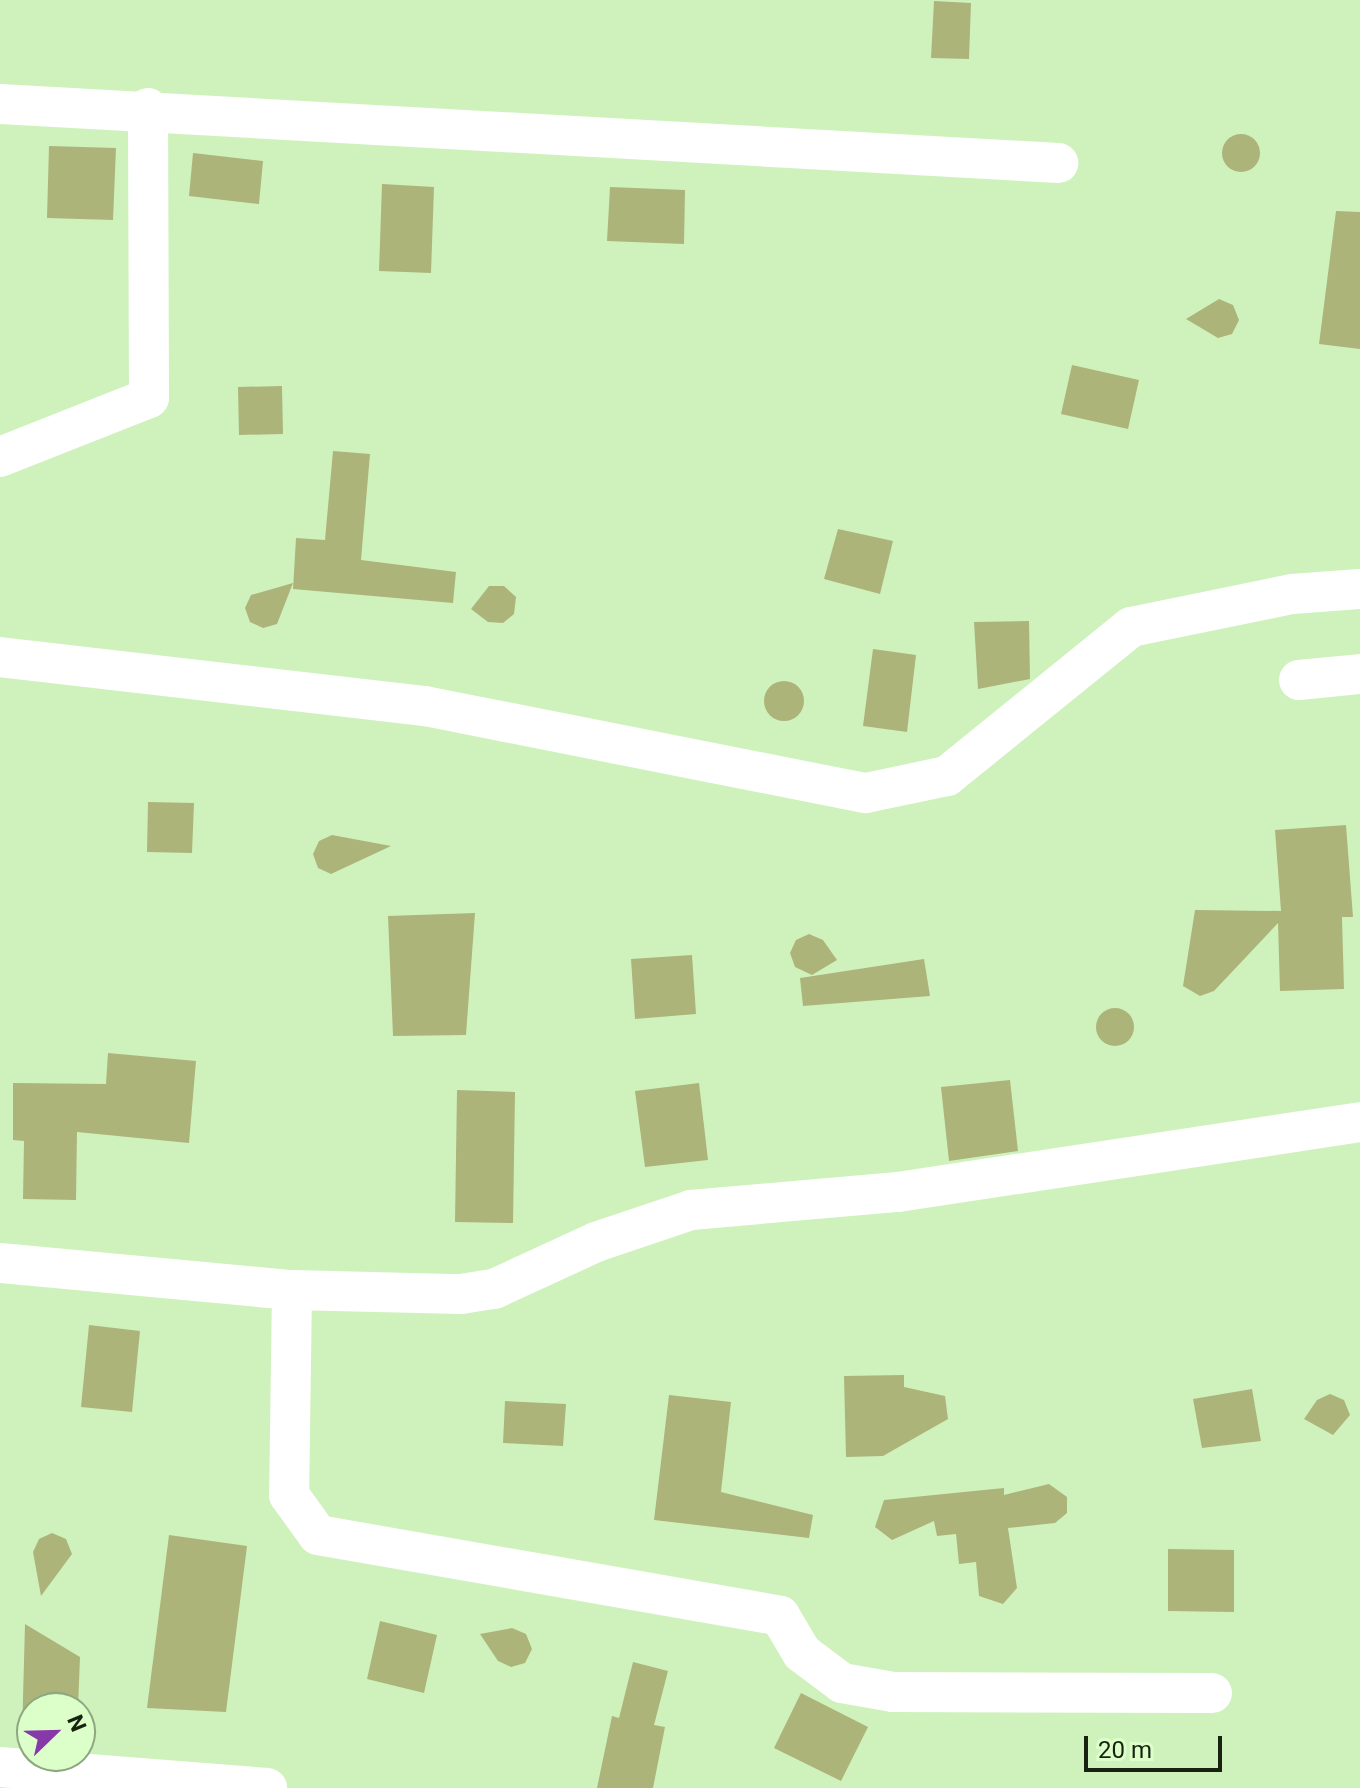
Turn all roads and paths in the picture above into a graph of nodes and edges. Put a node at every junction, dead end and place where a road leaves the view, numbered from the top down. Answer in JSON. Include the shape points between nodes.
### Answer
{"nodes":[{"id":1,"x":0,"y":104,"type":"edge"},
{"id":2,"x":148,"y":108,"type":"junction"},
{"id":3,"x":1058,"y":163,"type":"dead end"},
{"id":4,"x":0,"y":457,"type":"edge"},
{"id":5,"x":1360,"y":589,"type":"edge"},
{"id":6,"x":0,"y":657,"type":"edge"},
{"id":7,"x":1360,"y":674,"type":"edge"},
{"id":8,"x":1299,"y":680,"type":"dead end"},
{"id":9,"x":1360,"y":1122,"type":"edge"},
{"id":10,"x":0,"y":1263,"type":"edge"},
{"id":11,"x":292,"y":1290,"type":"junction"},
{"id":12,"x":1212,"y":1693,"type":"dead end"},
{"id":13,"x":0,"y":1767,"type":"edge"},
{"id":14,"x":267,"y":1788,"type":"edge"}],
"edges":[{"from":1,"to":2,"type":"street"},
{"from":2,"to":3,"type":"street"},
{"from":2,"to":4,"type":"street","via":[[149,398]]},
{"from":5,"to":6,"type":"street","via":[[1292,594],[1131,627],[947,776],[866,793],[425,706]]},
{"from":7,"to":8,"type":"street"},
{"from":9,"to":11,"type":"street","via":[[898,1192],[691,1210],[596,1242],[494,1289],[461,1294]]},
{"from":10,"to":11,"type":"street"},
{"from":11,"to":12,"type":"street","via":[[289,1495],[318,1535],[780,1616],[802,1653],[842,1683]]},
{"from":13,"to":14,"type":"street"}]}
